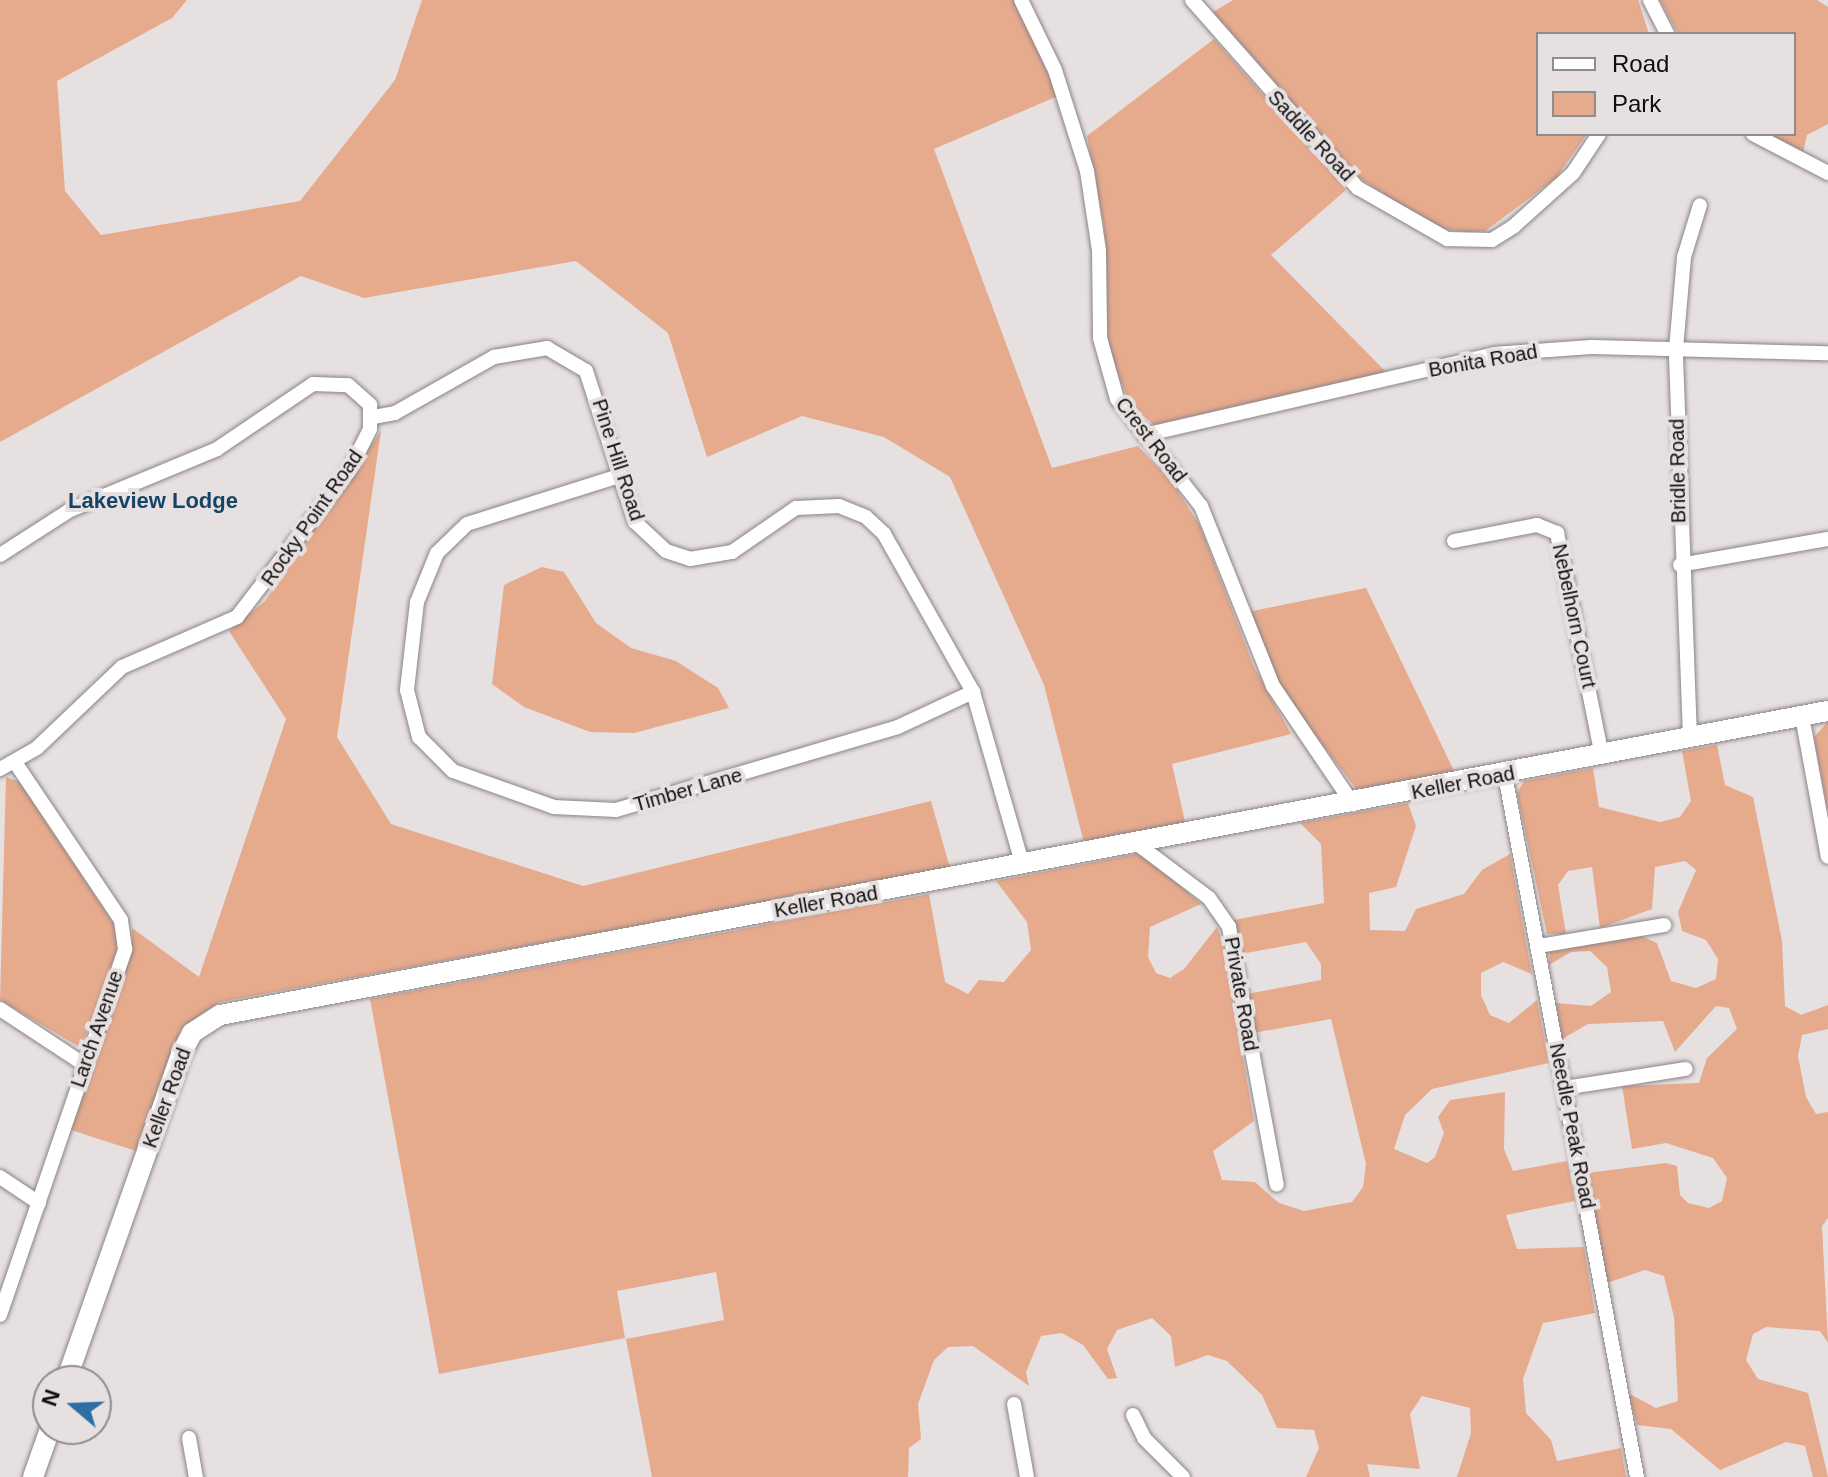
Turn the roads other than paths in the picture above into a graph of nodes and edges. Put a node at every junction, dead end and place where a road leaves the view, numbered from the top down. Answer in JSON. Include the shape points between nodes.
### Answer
{"nodes":[{"id":1,"x":1021,"y":0,"type":"edge"},
{"id":2,"x":1192,"y":0,"type":"edge"},
{"id":3,"x":1650,"y":0,"type":"edge"},
{"id":4,"x":1666,"y":32,"type":"edge"},
{"id":5,"x":1597,"y":136,"type":"edge"},
{"id":6,"x":1757,"y":136,"type":"edge"},
{"id":7,"x":1828,"y":173,"type":"edge"},
{"id":8,"x":1700,"y":205,"type":"dead end"},
{"id":9,"x":1676,"y":349,"type":"junction"},
{"id":10,"x":1828,"y":353,"type":"edge"},
{"id":11,"x":373,"y":417,"type":"junction"},
{"id":12,"x":1144,"y":435,"type":"junction"},
{"id":13,"x":619,"y":476,"type":"junction"},
{"id":14,"x":1828,"y":539,"type":"edge"},
{"id":15,"x":1454,"y":541,"type":"dead end"},
{"id":16,"x":0,"y":555,"type":"edge"},
{"id":17,"x":1680,"y":565,"type":"junction"},
{"id":18,"x":973,"y":692,"type":"junction"},
{"id":19,"x":1828,"y":711,"type":"edge"},
{"id":20,"x":1802,"y":716,"type":"junction"},
{"id":21,"x":1690,"y":738,"type":"junction"},
{"id":22,"x":1602,"y":756,"type":"junction"},
{"id":23,"x":16,"y":764,"type":"junction"},
{"id":24,"x":0,"y":769,"type":"edge"},
{"id":25,"x":1505,"y":775,"type":"junction"},
{"id":26,"x":1353,"y":804,"type":"junction"},
{"id":27,"x":1136,"y":843,"type":"junction"},
{"id":28,"x":1828,"y":857,"type":"edge"},
{"id":29,"x":1023,"y":866,"type":"junction"},
{"id":30,"x":1664,"y":925,"type":"dead end"},
{"id":31,"x":1539,"y":946,"type":"junction"},
{"id":32,"x":0,"y":1009,"type":"edge"},
{"id":33,"x":85,"y":1065,"type":"junction"},
{"id":34,"x":1686,"y":1069,"type":"dead end"},
{"id":35,"x":1564,"y":1088,"type":"junction"},
{"id":36,"x":0,"y":1177,"type":"edge"},
{"id":37,"x":1277,"y":1185,"type":"dead end"},
{"id":38,"x":39,"y":1203,"type":"junction"},
{"id":39,"x":0,"y":1315,"type":"edge"},
{"id":40,"x":72,"y":1365,"type":"edge"},
{"id":41,"x":1014,"y":1404,"type":"dead end"},
{"id":42,"x":1133,"y":1415,"type":"dead end"},
{"id":43,"x":189,"y":1438,"type":"dead end"},
{"id":44,"x":46,"y":1445,"type":"edge"},
{"id":45,"x":40,"y":1474,"type":"edge"},
{"id":46,"x":196,"y":1477,"type":"edge"},
{"id":47,"x":1027,"y":1477,"type":"edge"},
{"id":48,"x":1183,"y":1477,"type":"edge"},
{"id":49,"x":1637,"y":1477,"type":"edge"}],
"edges":[{"from":1,"to":12,"type":"street","name":"Crest Road","via":[[1060,84],[1087,171],[1106,371]]},
{"from":2,"to":5,"type":"street","name":"Saddle Road","via":[[1349,179],[1389,211],[1447,239],[1482,242],[1514,226],[1553,195]]},
{"from":3,"to":4,"type":"street"},
{"from":6,"to":7,"type":"street"},
{"from":8,"to":9,"type":"street","name":"Bridle Road","via":[[1684,257]]},
{"from":9,"to":10,"type":"street","name":"Bonita Road"},
{"from":9,"to":12,"type":"street","name":"Bonita Road","via":[[1494,354]]},
{"from":9,"to":17,"type":"street","name":"Bridle Road"},
{"from":11,"to":13,"type":"street","name":"Pine Hill Road","via":[[395,413],[494,357],[547,348],[586,371]]},
{"from":11,"to":16,"type":"street","via":[[348,385],[313,384],[217,449],[59,515]]},
{"from":11,"to":23,"type":"street","name":"Rocky Point Road","via":[[349,471],[237,617],[122,667]]},
{"from":12,"to":26,"type":"street","name":"Crest Road","via":[[1201,506],[1273,686]]},
{"from":13,"to":18,"type":"street","name":"Pine Hill Road","via":[[646,538],[690,559],[732,552],[796,508],[839,506],[866,517],[884,534]]},
{"from":13,"to":18,"type":"street","name":"Timber Lane","via":[[467,524],[437,553],[417,602],[407,690],[419,737],[453,771],[554,807],[616,810],[898,727]]},
{"from":14,"to":17,"type":"street"},
{"from":15,"to":22,"type":"street","name":"Nebelhorn Court","via":[[1537,525],[1557,533]]},
{"from":17,"to":21,"type":"street","name":"Bridle Road"},
{"from":18,"to":29,"type":"street","name":"Pine Hill Road"},
{"from":19,"to":20,"type":"street","name":"Keller Road"},
{"from":20,"to":21,"type":"street","name":"Keller Road"},
{"from":20,"to":28,"type":"street"},
{"from":21,"to":22,"type":"street","name":"Keller Road"},
{"from":22,"to":25,"type":"street","name":"Keller Road"},
{"from":23,"to":24,"type":"street","name":"Rocky Point Road"},
{"from":23,"to":33,"type":"street","name":"Larch Avenue","via":[[125,934]]},
{"from":25,"to":26,"type":"street","name":"Keller Road"},
{"from":25,"to":31,"type":"street","name":"Needle Peak Road"},
{"from":26,"to":27,"type":"street","name":"Keller Road"},
{"from":27,"to":29,"type":"street","name":"Keller Road"},
{"from":27,"to":37,"type":"street","name":"Private Road","via":[[1209,898],[1229,927]]},
{"from":29,"to":40,"type":"street","name":"Keller Road","via":[[205,1021],[181,1054]]},
{"from":30,"to":31,"type":"street"},
{"from":31,"to":35,"type":"street","name":"Needle Peak Road"},
{"from":32,"to":33,"type":"street"},
{"from":33,"to":38,"type":"street","name":"Larch Avenue"},
{"from":34,"to":35,"type":"street"},
{"from":35,"to":49,"type":"street","name":"Needle Peak Road"},
{"from":36,"to":38,"type":"street"},
{"from":38,"to":39,"type":"street","name":"Larch Avenue"},
{"from":41,"to":47,"type":"street"},
{"from":42,"to":48,"type":"street","via":[[1144,1438]]},
{"from":43,"to":46,"type":"street"},
{"from":44,"to":45,"type":"street"}]}
